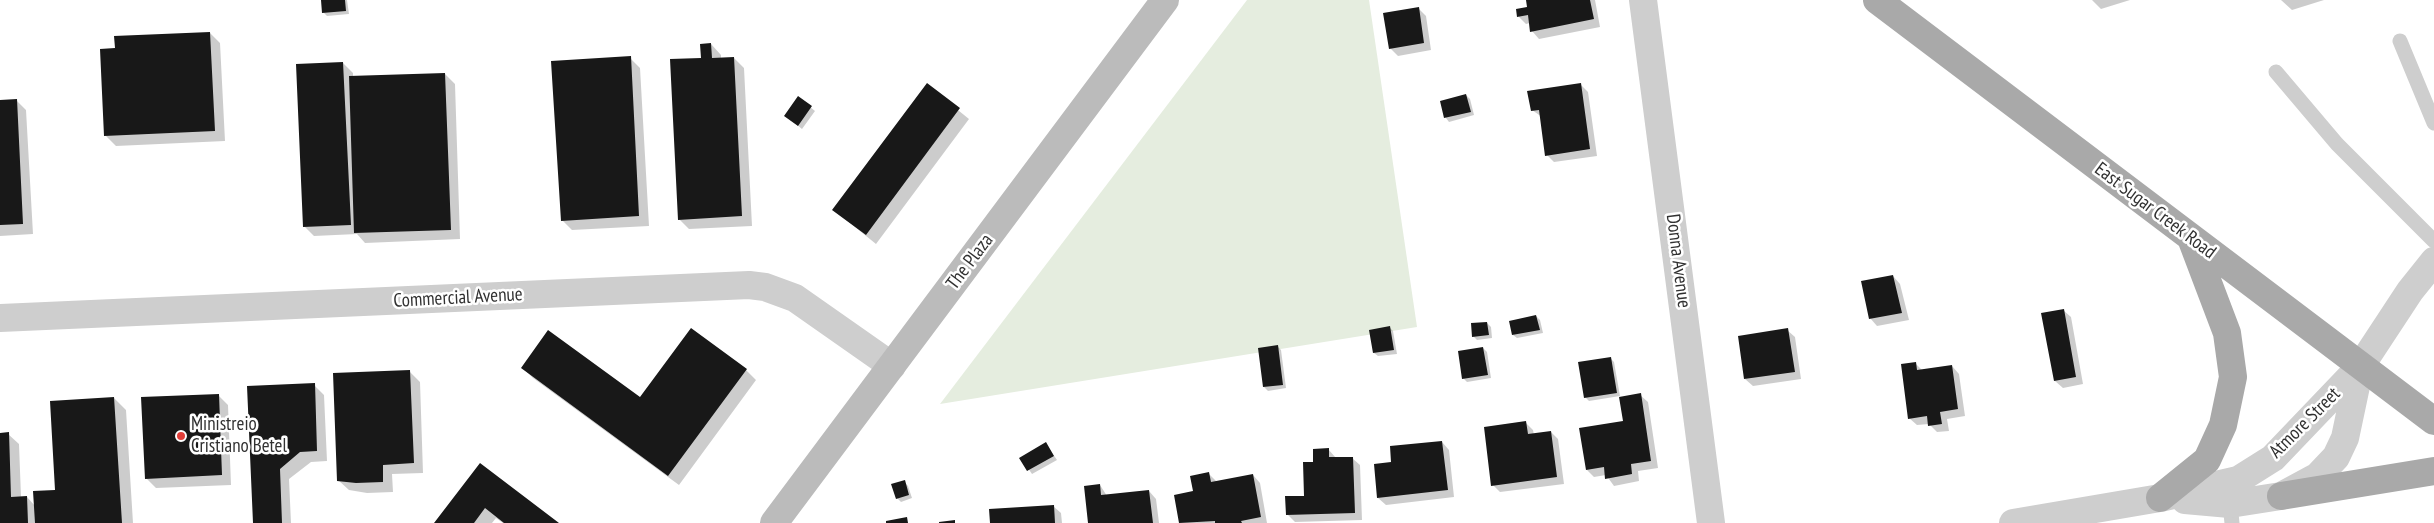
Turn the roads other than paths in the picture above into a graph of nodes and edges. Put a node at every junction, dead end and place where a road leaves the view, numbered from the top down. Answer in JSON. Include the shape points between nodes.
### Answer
{"nodes":[{"id":1,"x":1165,"y":0,"type":"edge"},
{"id":2,"x":1643,"y":0,"type":"edge"},
{"id":3,"x":1877,"y":0,"type":"edge"},
{"id":4,"x":2400,"y":41,"type":"dead end"},
{"id":5,"x":2276,"y":72,"type":"dead end"},
{"id":6,"x":2434,"y":123,"type":"edge"},
{"id":7,"x":2191,"y":238,"type":"junction"},
{"id":8,"x":2434,"y":241,"type":"edge"},
{"id":9,"x":2434,"y":261,"type":"edge"},
{"id":10,"x":0,"y":318,"type":"edge"},
{"id":11,"x":892,"y":366,"type":"junction"},
{"id":12,"x":2360,"y":367,"type":"junction"},
{"id":13,"x":2434,"y":421,"type":"edge"},
{"id":14,"x":2434,"y":471,"type":"edge"},
{"id":15,"x":2281,"y":496,"type":"junction"},
{"id":16,"x":2160,"y":498,"type":"junction"},
{"id":17,"x":2231,"y":513,"type":"edge"},
{"id":18,"x":774,"y":523,"type":"edge"},
{"id":19,"x":1711,"y":523,"type":"edge"},
{"id":20,"x":2013,"y":523,"type":"edge"}],
"edges":[{"from":1,"to":11,"type":"main road","name":"The Plaza"},
{"from":2,"to":19,"type":"street","name":"Donna Avenue"},
{"from":3,"to":7,"type":"main road","name":"East Sugar Creek Road"},
{"from":4,"to":6,"type":"lane"},
{"from":5,"to":8,"type":"lane","via":[[2337,144]]},
{"from":7,"to":12,"type":"main road","name":"East Sugar Creek Road"},
{"from":7,"to":16,"type":"main road","via":[[2227,333],[2233,377],[2223,425],[2207,460]]},
{"from":9,"to":12,"type":"street","name":"Atmore Street","via":[[2410,291]]},
{"from":10,"to":11,"type":"street","name":"Commercial Avenue","via":[[749,285],[795,298]]},
{"from":11,"to":18,"type":"main road","name":"The Plaza"},
{"from":12,"to":13,"type":"main road","name":"East Sugar Creek Road"},
{"from":12,"to":15,"type":"street","name":"Atmore Street","via":[[2345,438],[2336,457],[2318,476]]},
{"from":12,"to":16,"type":"street","name":"Atmore Street","via":[[2273,458],[2238,480]]},
{"from":14,"to":15,"type":"main road"},
{"from":15,"to":17,"type":"street","name":"Atmore Street"},
{"from":16,"to":17,"type":"street","name":"Atmore Street"},
{"from":16,"to":20,"type":"street","name":"Atmore Street"}]}
